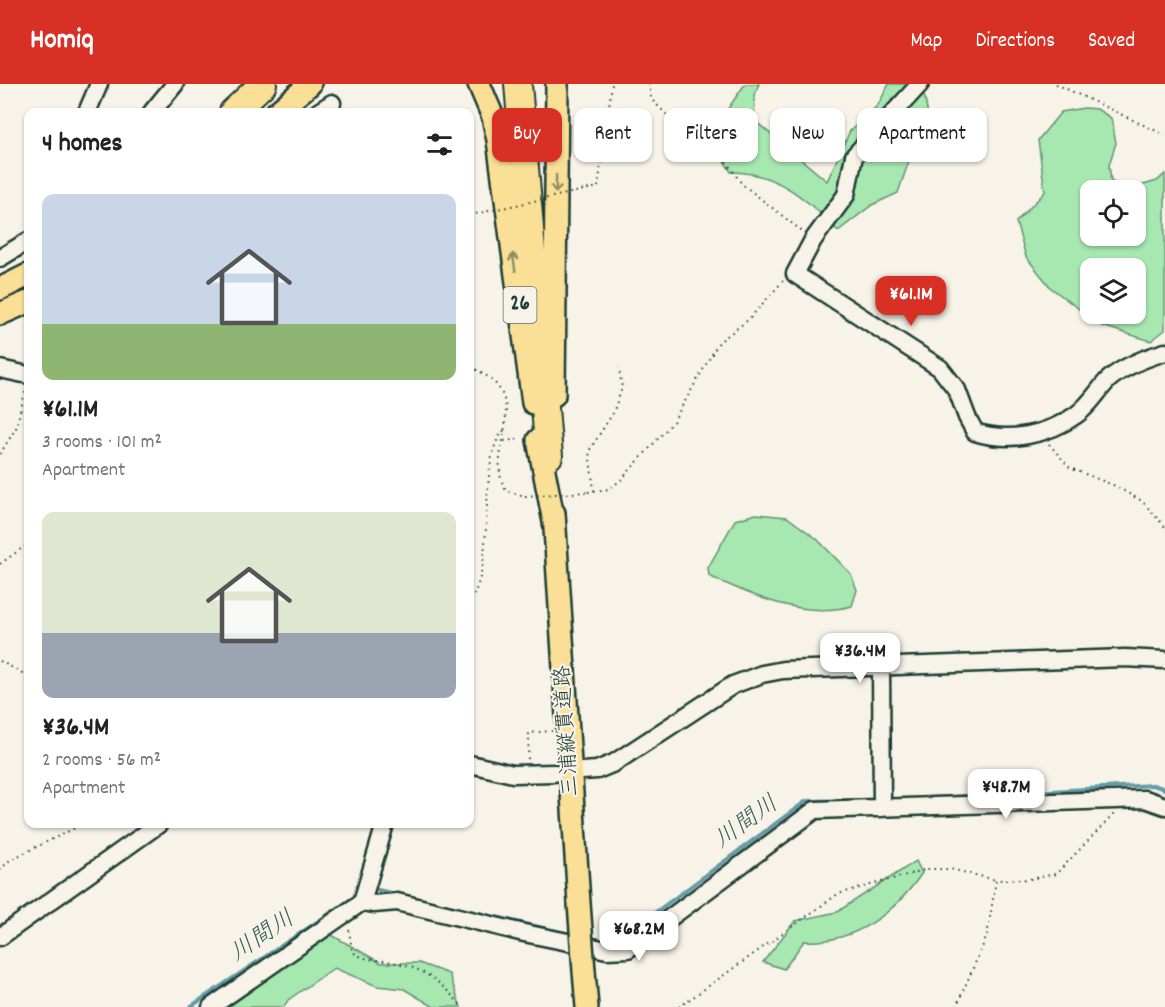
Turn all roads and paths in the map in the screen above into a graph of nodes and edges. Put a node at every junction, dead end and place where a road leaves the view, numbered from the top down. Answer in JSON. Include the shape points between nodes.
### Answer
{"nodes":[{"id":1,"x":99,"y":84,"type":"edge"},
{"id":2,"x":175,"y":84,"type":"edge"},
{"id":3,"x":254,"y":84,"type":"edge"},
{"id":4,"x":262,"y":84,"type":"edge"},
{"id":5,"x":284,"y":84,"type":"edge"},
{"id":6,"x":310,"y":84,"type":"edge"},
{"id":7,"x":479,"y":84,"type":"edge"},
{"id":8,"x":518,"y":84,"type":"edge"},
{"id":9,"x":526,"y":84,"type":"edge"},
{"id":10,"x":557,"y":84,"type":"edge"},
{"id":11,"x":612,"y":84,"type":"edge"},
{"id":12,"x":649,"y":84,"type":"edge"},
{"id":13,"x":920,"y":84,"type":"edge"},
{"id":14,"x":1056,"y":84,"type":"edge"},
{"id":15,"x":89,"y":108,"type":"edge"},
{"id":16,"x":155,"y":108,"type":"edge"},
{"id":17,"x":229,"y":108,"type":"edge"},
{"id":18,"x":237,"y":108,"type":"edge"},
{"id":19,"x":259,"y":108,"type":"edge"},
{"id":20,"x":282,"y":108,"type":"edge"},
{"id":21,"x":1165,"y":135,"type":"edge"},
{"id":22,"x":474,"y":214,"type":"edge"},
{"id":23,"x":813,"y":240,"type":"junction"},
{"id":24,"x":24,"y":244,"type":"edge"},
{"id":25,"x":0,"y":258,"type":"edge"},
{"id":26,"x":536,"y":272,"type":"junction"},
{"id":27,"x":795,"y":274,"type":"junction"},
{"id":28,"x":24,"y":277,"type":"edge"},
{"id":29,"x":0,"y":289,"type":"edge"},
{"id":30,"x":24,"y":304,"type":"edge"},
{"id":31,"x":0,"y":314,"type":"edge"},
{"id":32,"x":1165,"y":352,"type":"edge"},
{"id":33,"x":619,"y":368,"type":"dead end"},
{"id":34,"x":0,"y":369,"type":"edge"},
{"id":35,"x":474,"y":369,"type":"edge"},
{"id":36,"x":24,"y":374,"type":"edge"},
{"id":37,"x":24,"y":399,"type":"edge"},
{"id":38,"x":506,"y":429,"type":"junction"},
{"id":39,"x":1044,"y":433,"type":"junction"},
{"id":40,"x":530,"y":438,"type":"dead end"},
{"id":41,"x":504,"y":441,"type":"junction"},
{"id":42,"x":0,"y":454,"type":"edge"},
{"id":43,"x":549,"y":456,"type":"joint"},
{"id":44,"x":594,"y":491,"type":"junction"},
{"id":45,"x":553,"y":505,"type":"junction"},
{"id":46,"x":1165,"y":527,"type":"edge"},
{"id":47,"x":555,"y":528,"type":"junction"},
{"id":48,"x":24,"y":547,"type":"edge"},
{"id":49,"x":0,"y":564,"type":"edge"},
{"id":50,"x":474,"y":589,"type":"edge"},
{"id":51,"x":1165,"y":660,"type":"edge"},
{"id":52,"x":0,"y":661,"type":"edge"},
{"id":53,"x":881,"y":666,"type":"junction"},
{"id":54,"x":24,"y":674,"type":"edge"},
{"id":55,"x":556,"y":731,"type":"dead end"},
{"id":56,"x":474,"y":765,"type":"edge"},
{"id":57,"x":582,"y":771,"type":"dead end"},
{"id":58,"x":554,"y":773,"type":"dead end"},
{"id":59,"x":528,"y":774,"type":"junction"},
{"id":60,"x":1128,"y":800,"type":"junction"},
{"id":61,"x":882,"y":802,"type":"junction"},
{"id":62,"x":1165,"y":806,"type":"edge"},
{"id":63,"x":75,"y":828,"type":"edge"},
{"id":64,"x":153,"y":828,"type":"edge"},
{"id":65,"x":384,"y":828,"type":"edge"},
{"id":66,"x":0,"y":870,"type":"edge"},
{"id":67,"x":996,"y":880,"type":"junction"},
{"id":68,"x":362,"y":902,"type":"junction"},
{"id":69,"x":348,"y":912,"type":"junction"},
{"id":70,"x":0,"y":937,"type":"edge"},
{"id":71,"x":211,"y":1007,"type":"edge"},
{"id":72,"x":462,"y":1007,"type":"edge"},
{"id":73,"x":587,"y":1007,"type":"edge"},
{"id":74,"x":679,"y":1007,"type":"edge"},
{"id":75,"x":956,"y":1007,"type":"edge"}],
"edges":[{"from":1,"to":15,"type":"street"},
{"from":2,"to":16,"type":"street"},
{"from":3,"to":17,"type":"main road"},
{"from":4,"to":18,"type":"highway"},
{"from":5,"to":19,"type":"highway"},
{"from":6,"to":20,"type":"main road"},
{"from":47,"to":7,"type":"main road","number":"26","one_way":true,"via":[[543,475],[498,140]]},
{"from":8,"to":26,"type":"highway","number":"26"},
{"from":9,"to":26,"type":"highway","number":"26"},
{"from":10,"to":45,"type":"main road","one_way":true},
{"from":11,"to":22,"type":"path","bridge":true,"via":[[598,188]]},
{"from":12,"to":23,"type":"path","via":[[651,99],[667,115],[713,143],[742,184]]},
{"from":13,"to":23,"type":"street","via":[[854,156],[846,195]]},
{"from":14,"to":21,"type":"path"},
{"from":23,"to":27,"type":"street"},
{"from":24,"to":25,"type":"street"},
{"from":26,"to":43,"type":"highway","number":"26"},
{"from":27,"to":39,"type":"street","via":[[940,368],[957,390],[975,432],[988,436]]},
{"from":27,"to":44,"type":"path","via":[[787,277],[748,320],[719,342],[673,422],[621,480],[609,489]]},
{"from":28,"to":29,"type":"main road"},
{"from":30,"to":31,"type":"main road"},
{"from":32,"to":39,"type":"street","via":[[1124,369],[1077,414]]},
{"from":33,"to":44,"type":"path","via":[[622,387],[613,413],[589,451]]},
{"from":34,"to":36,"type":"street"},
{"from":35,"to":38,"type":"path","via":[[501,391],[507,412]]},
{"from":37,"to":42,"type":"path","via":[[16,428]]},
{"from":38,"to":41,"type":"path"},
{"from":38,"to":50,"type":"path","via":[[500,433],[485,496],[482,567]]},
{"from":39,"to":46,"type":"path","via":[[1070,468],[1142,501]]},
{"from":40,"to":41,"type":"path"},
{"from":41,"to":44,"type":"path","bridge":true,"via":[[500,479],[507,491],[525,496]]},
{"from":43,"to":45,"type":"main road","name":"三浦縦貫道路","number":"26"},
{"from":45,"to":47,"type":"main road","name":"三浦縦貫道路","number":"26"},
{"from":47,"to":73,"type":"main road","name":"三浦縦貫道路","number":"26","bridge":true},
{"from":48,"to":49,"type":"path"},
{"from":51,"to":53,"type":"street"},
{"from":52,"to":54,"type":"path"},
{"from":53,"to":57,"type":"street","via":[[762,674],[733,685],[614,763]]},
{"from":53,"to":61,"type":"street"},
{"from":55,"to":59,"type":"path","via":[[529,733]]},
{"from":56,"to":59,"type":"street"},
{"from":58,"to":59,"type":"street"},
{"from":60,"to":61,"type":"street"},
{"from":60,"to":62,"type":"street","via":[[1145,799]]},
{"from":60,"to":67,"type":"path","via":[[1056,874]]},
{"from":61,"to":68,"type":"street","via":[[815,810],[628,949],[607,950],[397,902]]},
{"from":63,"to":66,"type":"path","via":[[10,860]]},
{"from":64,"to":70,"type":"street"},
{"from":65,"to":68,"type":"street"},
{"from":67,"to":74,"type":"path","via":[[950,869],[928,869],[838,894]]},
{"from":67,"to":75,"type":"path","via":[[987,936]]},
{"from":68,"to":69,"type":"street"},
{"from":69,"to":71,"type":"street"},
{"from":69,"to":72,"type":"path","via":[[349,943],[359,957],[418,970],[436,979]]}]}
